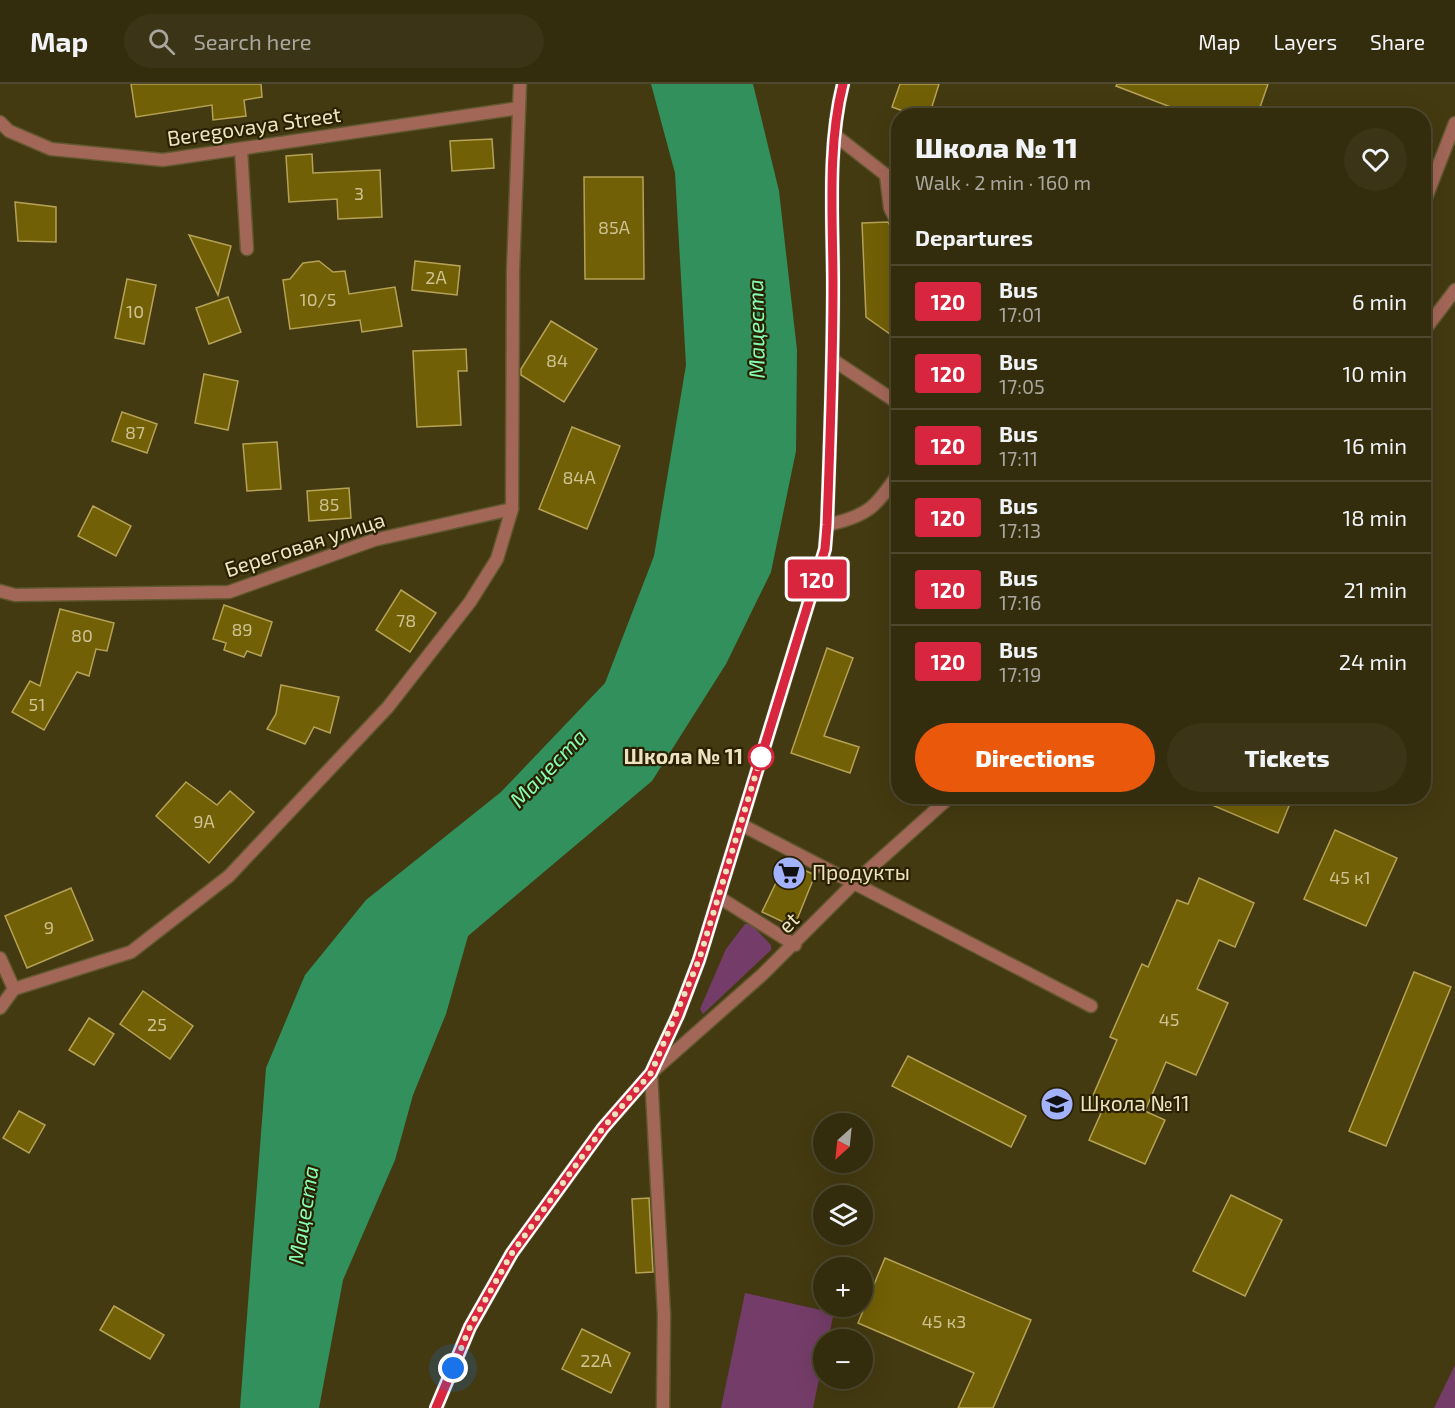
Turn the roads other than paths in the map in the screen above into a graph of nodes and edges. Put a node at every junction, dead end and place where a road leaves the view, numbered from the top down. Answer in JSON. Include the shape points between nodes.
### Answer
{"nodes":[{"id":1,"x":520,"y":84,"type":"edge"},
{"id":2,"x":843,"y":84,"type":"edge"},
{"id":3,"x":519,"y":108,"type":"junction"},
{"id":4,"x":0,"y":122,"type":"edge"},
{"id":5,"x":1455,"y":123,"type":"edge"},
{"id":6,"x":836,"y":136,"type":"junction"},
{"id":7,"x":241,"y":149,"type":"junction"},
{"id":8,"x":891,"y":174,"type":"edge"},
{"id":9,"x":1431,"y":185,"type":"edge"},
{"id":10,"x":891,"y":192,"type":"edge"},
{"id":11,"x":891,"y":210,"type":"edge"},
{"id":12,"x":247,"y":249,"type":"dead end"},
{"id":13,"x":1455,"y":290,"type":"edge"},
{"id":14,"x":1431,"y":322,"type":"edge"},
{"id":15,"x":833,"y":360,"type":"junction"},
{"id":16,"x":891,"y":398,"type":"edge"},
{"id":17,"x":891,"y":484,"type":"edge"},
{"id":18,"x":512,"y":509,"type":"junction"},
{"id":19,"x":827,"y":525,"type":"junction"},
{"id":20,"x":0,"y":591,"type":"edge"},
{"id":21,"x":942,"y":804,"type":"edge"},
{"id":22,"x":740,"y":824,"type":"junction"},
{"id":23,"x":855,"y":882,"type":"junction"},
{"id":24,"x":717,"y":896,"type":"junction"},
{"id":25,"x":795,"y":945,"type":"junction"},
{"id":26,"x":0,"y":958,"type":"edge"},
{"id":27,"x":14,"y":989,"type":"junction"},
{"id":28,"x":1090,"y":1006,"type":"dead end"},
{"id":29,"x":0,"y":1008,"type":"edge"},
{"id":30,"x":651,"y":1073,"type":"junction"},
{"id":31,"x":436,"y":1408,"type":"edge"},
{"id":32,"x":663,"y":1408,"type":"edge"}],
"edges":[{"from":1,"to":3,"type":"street"},
{"from":2,"to":6,"type":"main road"},
{"from":3,"to":7,"type":"street","name":"Beregovaya Street"},
{"from":3,"to":18,"type":"street","via":[[513,271]]},
{"from":4,"to":7,"type":"street","name":"Beregovaya Street","via":[[51,149],[163,160]]},
{"from":5,"to":9,"type":"street"},
{"from":6,"to":8,"type":"street"},
{"from":6,"to":15,"type":"main road"},
{"from":7,"to":12,"type":"street"},
{"from":10,"to":11,"type":"street"},
{"from":13,"to":14,"type":"street"},
{"from":15,"to":16,"type":"street"},
{"from":15,"to":19,"type":"main road"},
{"from":17,"to":19,"type":"street","via":[[877,505],[851,520]]},
{"from":18,"to":20,"type":"street","name":"Береговая улица","via":[[374,540],[229,592],[15,595]]},
{"from":18,"to":27,"type":"street","via":[[497,559],[464,610],[388,707],[229,876],[131,952]]},
{"from":19,"to":22,"type":"main road","via":[[825,549],[811,598]]},
{"from":21,"to":23,"type":"street","name":"et"},
{"from":22,"to":23,"type":"street"},
{"from":22,"to":24,"type":"main road"},
{"from":23,"to":25,"type":"street","name":"et"},
{"from":23,"to":28,"type":"street"},
{"from":24,"to":25,"type":"street"},
{"from":24,"to":30,"type":"main road","via":[[699,960]]},
{"from":25,"to":30,"type":"street","name":"et"},
{"from":26,"to":27,"type":"street"},
{"from":27,"to":29,"type":"street"},
{"from":30,"to":31,"type":"main road","via":[[603,1128],[512,1253],[470,1327]]},
{"from":30,"to":32,"type":"street","via":[[664,1315]]}]}
